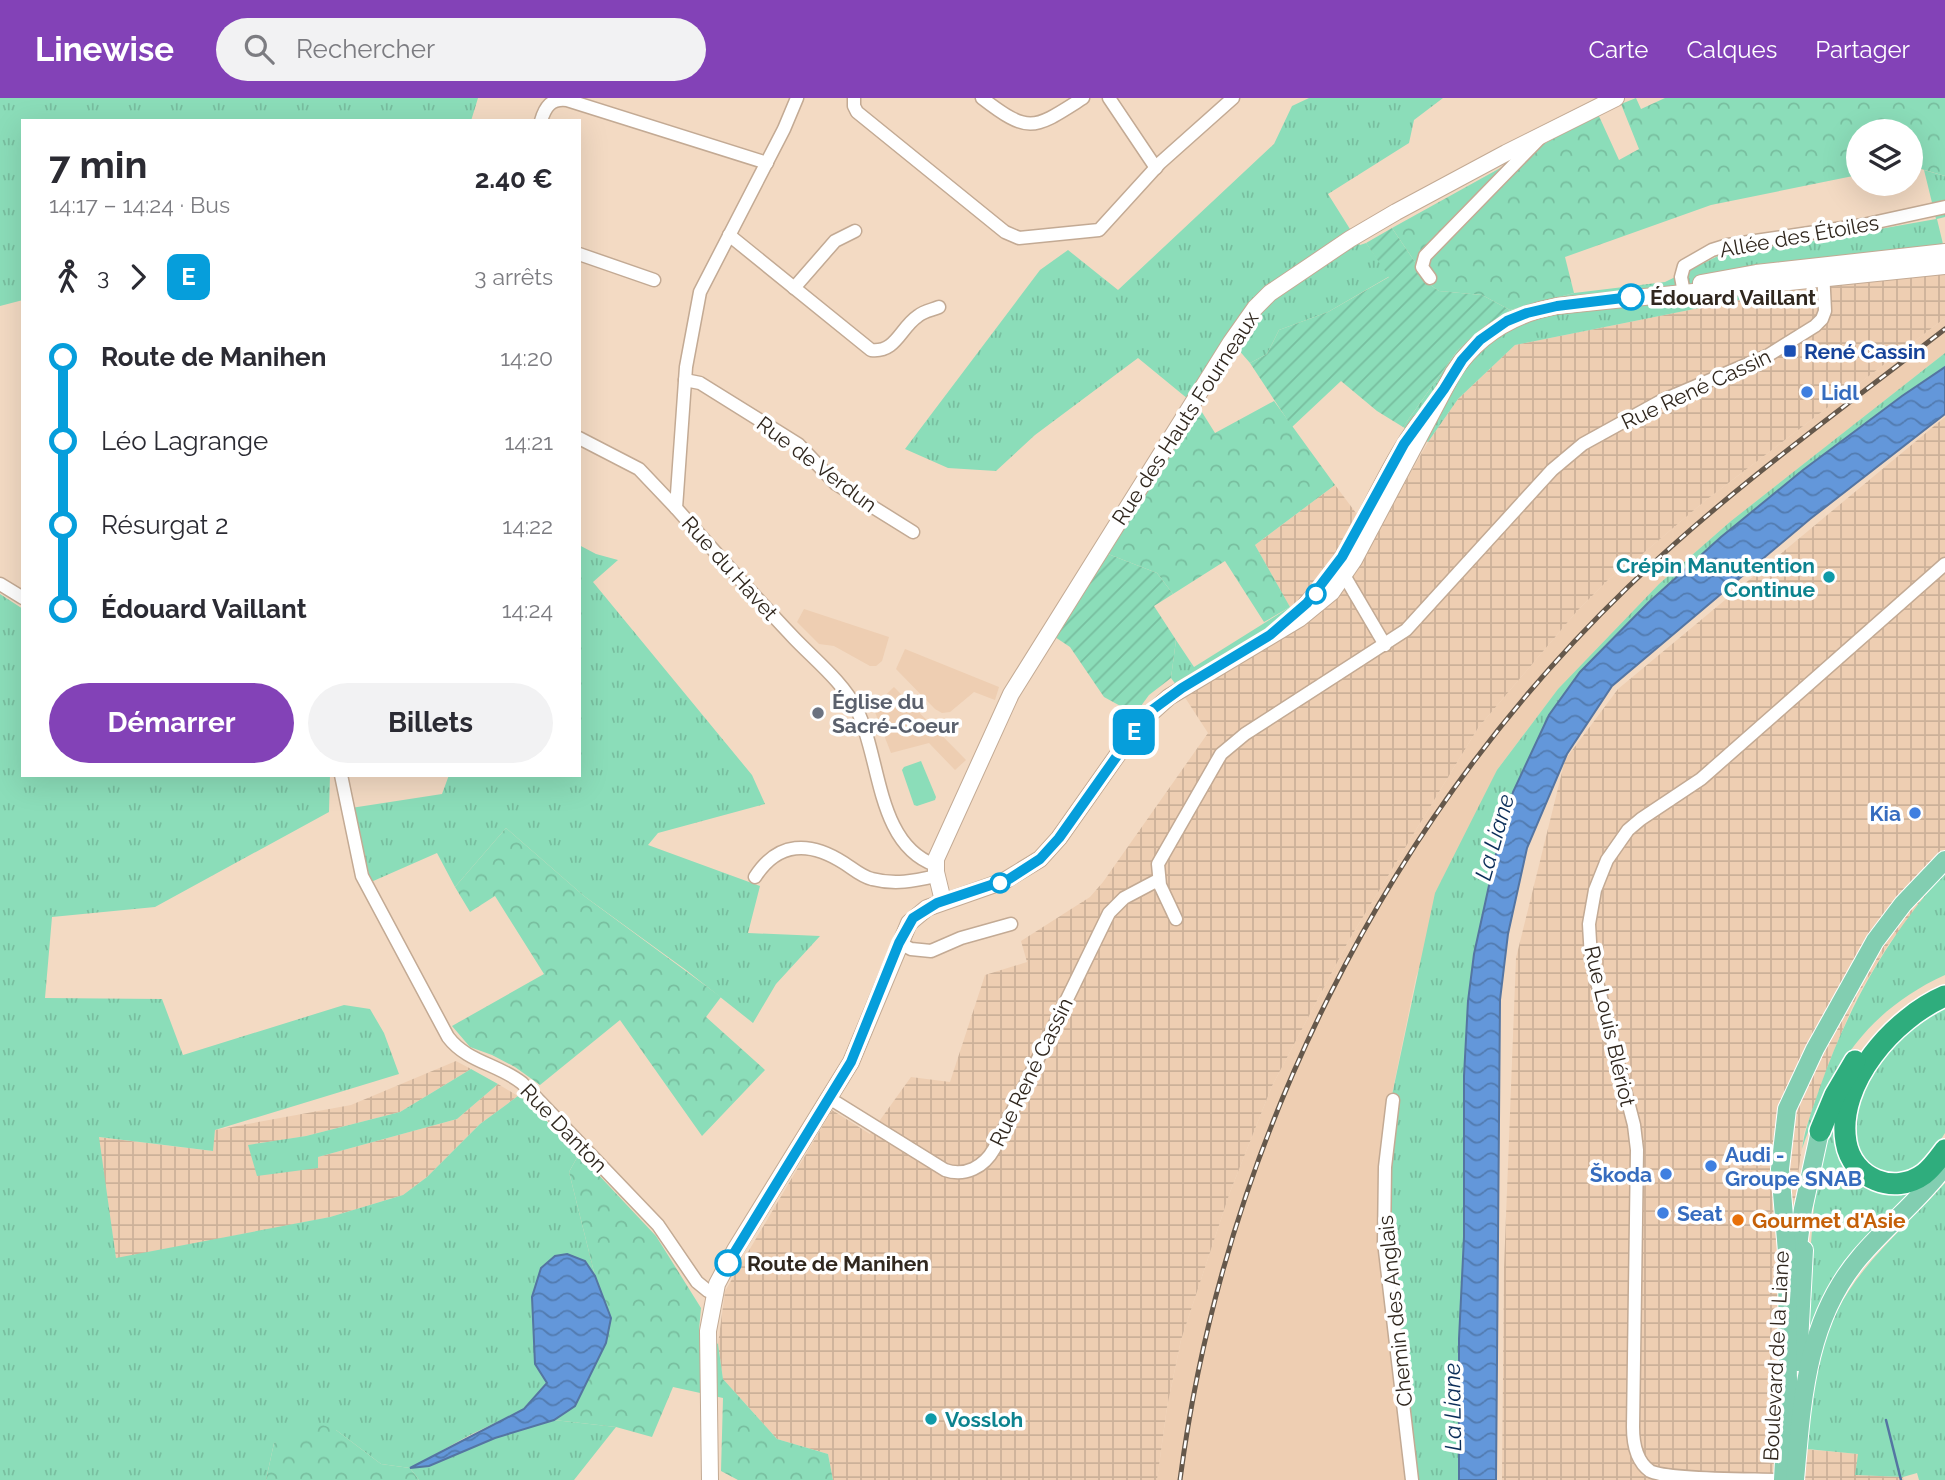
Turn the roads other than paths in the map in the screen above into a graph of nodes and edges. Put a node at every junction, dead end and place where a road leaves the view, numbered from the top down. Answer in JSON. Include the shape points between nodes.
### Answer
{"nodes":[{"id":1,"x":797,"y":98,"type":"edge"},
{"id":2,"x":854,"y":98,"type":"edge"},
{"id":3,"x":982,"y":98,"type":"edge"},
{"id":4,"x":1083,"y":98,"type":"edge"},
{"id":5,"x":1109,"y":98,"type":"edge"},
{"id":6,"x":1233,"y":98,"type":"edge"},
{"id":7,"x":1616,"y":98,"type":"edge"},
{"id":8,"x":542,"y":119,"type":"edge"},
{"id":9,"x":1542,"y":135,"type":"junction"},
{"id":10,"x":767,"y":163,"type":"junction"},
{"id":11,"x":1156,"y":168,"type":"junction"},
{"id":12,"x":1945,"y":207,"type":"edge"},
{"id":13,"x":855,"y":231,"type":"dead end"},
{"id":14,"x":729,"y":235,"type":"junction"},
{"id":15,"x":1945,"y":253,"type":"edge"},
{"id":16,"x":581,"y":255,"type":"edge"},
{"id":17,"x":1945,"y":266,"type":"edge"},
{"id":18,"x":1823,"y":273,"type":"junction"},
{"id":19,"x":1430,"y":278,"type":"dead end"},
{"id":20,"x":654,"y":280,"type":"dead end"},
{"id":21,"x":794,"y":288,"type":"junction"},
{"id":22,"x":1683,"y":290,"type":"junction"},
{"id":23,"x":939,"y":307,"type":"dead end"},
{"id":24,"x":685,"y":380,"type":"junction"},
{"id":25,"x":581,"y":439,"type":"edge"},
{"id":26,"x":676,"y":508,"type":"junction"},
{"id":27,"x":913,"y":532,"type":"dead end"},
{"id":28,"x":1945,"y":564,"type":"edge"},
{"id":29,"x":1341,"y":571,"type":"junction"},
{"id":30,"x":0,"y":584,"type":"edge"},
{"id":31,"x":21,"y":597,"type":"edge"},
{"id":32,"x":1385,"y":645,"type":"junction"},
{"id":33,"x":341,"y":777,"type":"edge"},
{"id":34,"x":1945,"y":860,"type":"edge"},
{"id":35,"x":936,"y":870,"type":"junction"},
{"id":36,"x":755,"y":877,"type":"dead end"},
{"id":37,"x":1158,"y":880,"type":"junction"},
{"id":38,"x":943,"y":901,"type":"junction"},
{"id":39,"x":1176,"y":919,"type":"dead end"},
{"id":40,"x":1011,"y":924,"type":"dead end"},
{"id":41,"x":899,"y":943,"type":"junction"},
{"id":42,"x":1945,"y":987,"type":"edge"},
{"id":43,"x":1945,"y":996,"type":"edge"},
{"id":44,"x":829,"y":1098,"type":"junction"},
{"id":45,"x":1393,"y":1100,"type":"dead end"},
{"id":46,"x":1821,"y":1131,"type":"joint"},
{"id":47,"x":1945,"y":1150,"type":"edge"},
{"id":48,"x":1945,"y":1166,"type":"edge"},
{"id":49,"x":1812,"y":1167,"type":"junction"},
{"id":50,"x":715,"y":1292,"type":"junction"},
{"id":51,"x":1788,"y":1392,"type":"junction"},
{"id":52,"x":710,"y":1480,"type":"edge"},
{"id":53,"x":1412,"y":1480,"type":"edge"},
{"id":54,"x":1777,"y":1480,"type":"edge"},
{"id":55,"x":1783,"y":1480,"type":"edge"},
{"id":56,"x":1793,"y":1480,"type":"edge"}],
"edges":[{"from":1,"to":10,"type":"street","name":"Rue du Havet"},
{"from":2,"to":11,"type":"street","via":[[858,112],[1015,238],[1099,230]]},
{"from":3,"to":4,"type":"street","via":[[1009,118],[1029,124],[1049,119]]},
{"from":5,"to":11,"type":"street"},
{"from":6,"to":11,"type":"street"},
{"from":7,"to":9,"type":"street","name":"Rue des Hauts Fourneaux"},
{"from":8,"to":10,"type":"street","via":[[550,104],[567,100]]},
{"from":9,"to":19,"type":"street","via":[[1425,256],[1422,267]]},
{"from":9,"to":35,"type":"street","name":"Rue des Hauts Fourneaux","via":[[1369,227],[1284,283],[1255,308],[1011,694]]},
{"from":10,"to":14,"type":"street","name":"Rue du Havet"},
{"from":12,"to":22,"type":"street","name":"Allée des Étoiles","via":[[1717,248],[1684,266]]},
{"from":13,"to":21,"type":"street","via":[[835,241]]},
{"from":14,"to":21,"type":"street"},
{"from":14,"to":24,"type":"street","name":"Rue du Havet","via":[[699,292]]},
{"from":15,"to":18,"type":"street"},
{"from":16,"to":20,"type":"street"},
{"from":17,"to":18,"type":"street"},
{"from":18,"to":22,"type":"street"},
{"from":18,"to":32,"type":"street","name":"Rue René Cassin","via":[[1825,311],[1818,324],[1767,356],[1661,401],[1583,444],[1552,470],[1411,627]]},
{"from":21,"to":23,"type":"street","via":[[862,344],[876,350],[893,344],[918,315]]},
{"from":22,"to":29,"type":"street","via":[[1557,306],[1514,318],[1493,330],[1457,366],[1401,450]]},
{"from":24,"to":26,"type":"street","name":"Rue du Havet"},
{"from":24,"to":27,"type":"street","name":"Rue de Verdun","via":[[702,384],[798,444],[836,484]]},
{"from":25,"to":26,"type":"street","via":[[639,469]]},
{"from":26,"to":35,"type":"street","name":"Rue du Havet","via":[[851,700],[863,722],[896,832]]},
{"from":28,"to":54,"type":"street","name":"Rue Louis Blériot","via":[[1701,779],[1632,826],[1607,860],[1592,899],[1591,959],[1637,1150],[1635,1448],[1646,1468],[1664,1477]]},
{"from":29,"to":32,"type":"street"},
{"from":29,"to":38,"type":"street","via":[[1332,592],[1312,610],[1152,710],[1040,859],[1004,881]]},
{"from":30,"to":31,"type":"street"},
{"from":32,"to":37,"type":"street","name":"Rue René Cassin","via":[[1225,750],[1160,860]]},
{"from":33,"to":50,"type":"street","name":"Rue Danton","via":[[362,876],[448,1037],[467,1055],[522,1083],[658,1225],[701,1286]]},
{"from":34,"to":51,"type":"main road","name":"Boulevard de la Liane","via":[[1875,941],[1809,1059],[1787,1109],[1780,1175],[1787,1252]]},
{"from":35,"to":36,"type":"street","via":[[901,883],[868,879],[822,850],[804,847],[771,857]]},
{"from":35,"to":38,"type":"street"},
{"from":37,"to":39,"type":"street"},
{"from":37,"to":44,"type":"street","name":"Rue René Cassin","via":[[1124,898],[1109,912],[994,1149],[980,1165],[960,1173],[945,1170]]},
{"from":38,"to":41,"type":"street","via":[[913,918]]},
{"from":40,"to":41,"type":"street","via":[[931,951]]},
{"from":41,"to":44,"type":"street","via":[[854,1056]]},
{"from":42,"to":46,"type":"highway","via":[[1900,1014],[1871,1041],[1844,1079]]},
{"from":43,"to":47,"type":"highway","via":[[1909,1018],[1876,1050],[1853,1092],[1846,1137],[1855,1165],[1884,1183],[1922,1176]]},
{"from":44,"to":50,"type":"street","via":[[735,1250]]},
{"from":45,"to":53,"type":"street","name":"Chemin des Anglais","via":[[1385,1167],[1384,1249]]},
{"from":46,"to":49,"type":"main road"},
{"from":48,"to":56,"type":"main road","name":"Boulevard de la Liane","via":[[1856,1262],[1826,1310],[1808,1368]]},
{"from":49,"to":51,"type":"main road","name":"Boulevard de la Liane","via":[[1798,1245]]},
{"from":49,"to":56,"type":"main road","name":"Boulevard de la Liane"},
{"from":50,"to":52,"type":"street","via":[[708,1348]]},
{"from":51,"to":55,"type":"main road","name":"Boulevard de la Liane"}]}
